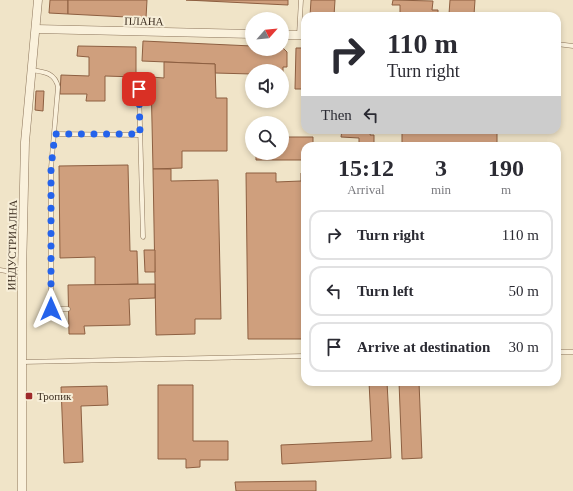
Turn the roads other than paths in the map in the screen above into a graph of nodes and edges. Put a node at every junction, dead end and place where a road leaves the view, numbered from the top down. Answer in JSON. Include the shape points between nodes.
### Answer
{"nodes":[{"id":1,"x":38,"y":0,"type":"edge"},
{"id":2,"x":301,"y":0,"type":"edge"},
{"id":3,"x":301,"y":12,"type":"edge"},
{"id":4,"x":36,"y":29,"type":"junction"},
{"id":5,"x":245,"y":34,"type":"edge"},
{"id":6,"x":289,"y":35,"type":"edge"},
{"id":7,"x":301,"y":35,"type":"edge"},
{"id":8,"x":561,"y":44,"type":"edge"},
{"id":9,"x":573,"y":46,"type":"edge"},
{"id":10,"x":32,"y":70,"type":"junction"},
{"id":11,"x":139,"y":89,"type":"dead end"},
{"id":12,"x":55,"y":134,"type":"junction"},
{"id":13,"x":140,"y":134,"type":"junction"},
{"id":14,"x":143,"y":237,"type":"dead end"},
{"id":15,"x":0,"y":270,"type":"edge"},
{"id":16,"x":22,"y":274,"type":"junction"},
{"id":17,"x":68,"y":309,"type":"dead end"},
{"id":18,"x":561,"y":352,"type":"edge"},
{"id":19,"x":573,"y":352,"type":"edge"},
{"id":20,"x":301,"y":356,"type":"edge"},
{"id":21,"x":21,"y":362,"type":"junction"},
{"id":22,"x":22,"y":491,"type":"edge"}],
"edges":[{"from":1,"to":4,"type":"street","name":"ИНДУСТРИАЛНА"},
{"from":2,"to":3,"type":"lane"},
{"from":4,"to":5,"type":"street","name":"ПЛАНА"},
{"from":4,"to":10,"type":"street","name":"ИНДУСТРИАЛНА"},
{"from":6,"to":7,"type":"street"},
{"from":8,"to":9,"type":"lane"},
{"from":10,"to":12,"type":"lane","via":[[51,74],[57,82]]},
{"from":10,"to":16,"type":"street","name":"ИНДУСТРИАЛНА","via":[[25,142]]},
{"from":11,"to":13,"type":"lane"},
{"from":12,"to":13,"type":"lane"},
{"from":12,"to":17,"type":"lane","via":[[51,168],[51,309]]},
{"from":13,"to":14,"type":"lane"},
{"from":15,"to":16,"type":"lane"},
{"from":16,"to":21,"type":"street","name":"ИНДУСТРИАЛНА"},
{"from":18,"to":19,"type":"lane"},
{"from":20,"to":21,"type":"lane"},
{"from":21,"to":22,"type":"street","name":"ИНДУСТРИАЛНА"}]}
